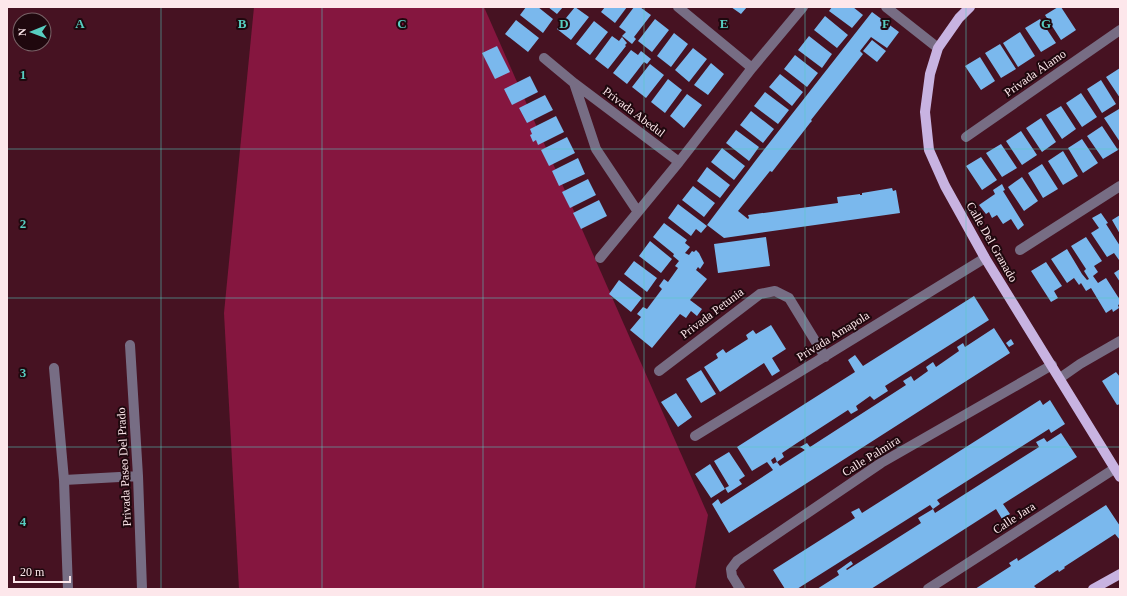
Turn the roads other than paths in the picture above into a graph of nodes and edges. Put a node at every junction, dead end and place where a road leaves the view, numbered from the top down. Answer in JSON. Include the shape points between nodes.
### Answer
{"nodes":[{"id":1,"x":678,"y":7,"type":"edge"},
{"id":2,"x":803,"y":7,"type":"edge"},
{"id":3,"x":886,"y":7,"type":"edge"},
{"id":4,"x":970,"y":7,"type":"edge"},
{"id":5,"x":1120,"y":30,"type":"edge"},
{"id":6,"x":938,"y":48,"type":"junction"},
{"id":7,"x":544,"y":58,"type":"dead end"},
{"id":8,"x":752,"y":68,"type":"junction"},
{"id":9,"x":574,"y":83,"type":"junction"},
{"id":10,"x":966,"y":137,"type":"dead end"},
{"id":11,"x":679,"y":162,"type":"junction"},
{"id":12,"x":1120,"y":186,"type":"edge"},
{"id":13,"x":638,"y":212,"type":"junction"},
{"id":14,"x":1020,"y":250,"type":"dead end"},
{"id":15,"x":600,"y":258,"type":"dead end"},
{"id":16,"x":985,"y":258,"type":"junction"},
{"id":17,"x":1120,"y":340,"type":"edge"},
{"id":18,"x":130,"y":345,"type":"dead end"},
{"id":19,"x":825,"y":357,"type":"junction"},
{"id":20,"x":1052,"y":365,"type":"junction"},
{"id":21,"x":54,"y":368,"type":"dead end"},
{"id":22,"x":659,"y":371,"type":"dead end"},
{"id":23,"x":1060,"y":378,"type":"junction"},
{"id":24,"x":695,"y":436,"type":"dead end"},
{"id":25,"x":1117,"y":473,"type":"edge"},
{"id":26,"x":138,"y":476,"type":"junction"},
{"id":27,"x":64,"y":480,"type":"junction"},
{"id":28,"x":1120,"y":574,"type":"edge"},
{"id":29,"x":68,"y":589,"type":"edge"},
{"id":30,"x":142,"y":589,"type":"edge"},
{"id":31,"x":740,"y":589,"type":"edge"},
{"id":32,"x":928,"y":589,"type":"edge"},
{"id":33,"x":1093,"y":589,"type":"edge"}],
"edges":[{"from":1,"to":8,"type":"street"},
{"from":2,"to":8,"type":"street"},
{"from":3,"to":6,"type":"street"},
{"from":4,"to":6,"type":"main road","name":"Calle Del Granado"},
{"from":5,"to":10,"type":"street","name":"Privada Álamo"},
{"from":6,"to":16,"type":"main road","name":"Calle Del Granado","via":[[930,74],[925,112],[928,150]]},
{"from":7,"to":9,"type":"street","name":"Privada Abedul"},
{"from":8,"to":11,"type":"street"},
{"from":9,"to":11,"type":"street","name":"Privada Abedul"},
{"from":9,"to":13,"type":"street","via":[[596,150]]},
{"from":11,"to":13,"type":"street"},
{"from":12,"to":14,"type":"street"},
{"from":13,"to":15,"type":"street"},
{"from":16,"to":19,"type":"street","name":"Privada Amapola"},
{"from":16,"to":20,"type":"main road","name":"Calle Del Granado"},
{"from":17,"to":23,"type":"street"},
{"from":18,"to":26,"type":"street","name":"Privada Paseo Del Prado"},
{"from":19,"to":22,"type":"street","name":"Privada Petunia","via":[[789,298],[775,291],[760,294]]},
{"from":19,"to":24,"type":"street","name":"Privada Amapola"},
{"from":20,"to":23,"type":"main road","name":"Calle Del Granado"},
{"from":20,"to":31,"type":"street","name":"Calle Palmira","via":[[881,463],[737,561],[731,569]]},
{"from":21,"to":27,"type":"street"},
{"from":23,"to":25,"type":"main road","name":"Calle Del Granado"},
{"from":25,"to":32,"type":"street","name":"Calle Jara"},
{"from":26,"to":27,"type":"street"},
{"from":26,"to":30,"type":"street","name":"Privada Paseo Del Prado"},
{"from":27,"to":29,"type":"street"},
{"from":28,"to":33,"type":"main road"}]}
